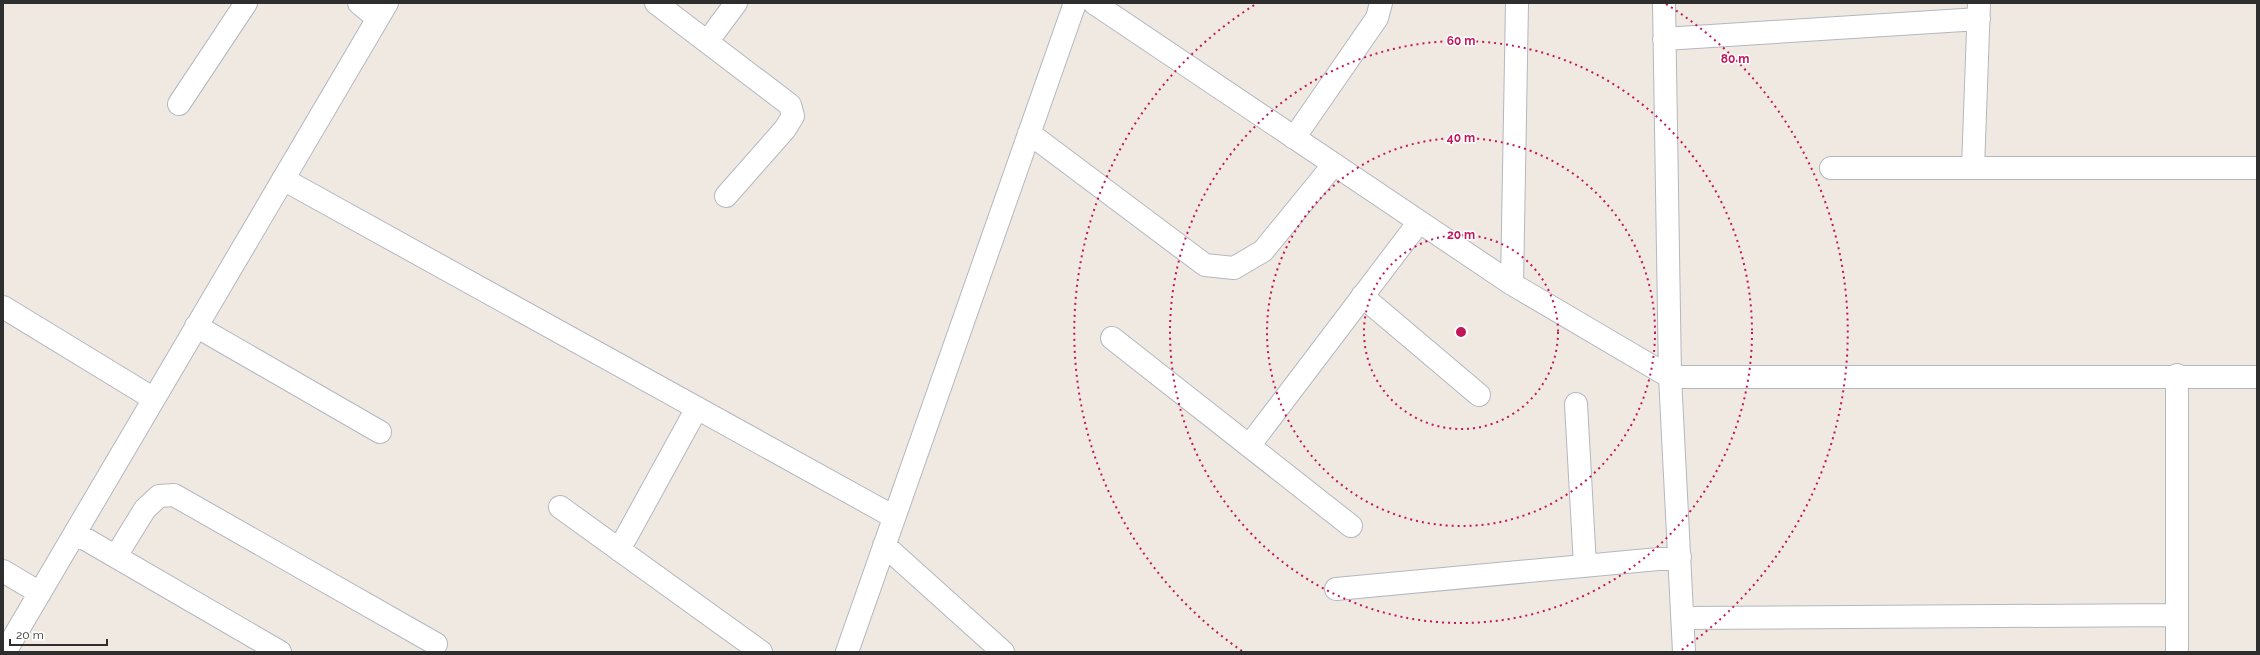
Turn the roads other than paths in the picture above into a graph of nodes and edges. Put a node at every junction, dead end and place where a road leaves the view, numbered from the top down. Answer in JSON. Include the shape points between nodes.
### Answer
{"nodes":[{"id":1,"x":246,"y":3,"type":"edge"},
{"id":2,"x":359,"y":3,"type":"edge"},
{"id":3,"x":656,"y":3,"type":"edge"},
{"id":4,"x":736,"y":3,"type":"edge"},
{"id":5,"x":1075,"y":3,"type":"edge"},
{"id":6,"x":1381,"y":3,"type":"edge"},
{"id":7,"x":1517,"y":3,"type":"edge"},
{"id":8,"x":1664,"y":3,"type":"edge"},
{"id":9,"x":1096,"y":4,"type":"edge"},
{"id":10,"x":382,"y":10,"type":"edge"},
{"id":11,"x":1979,"y":11,"type":"edge"},
{"id":12,"x":1664,"y":39,"type":"junction"},
{"id":13,"x":707,"y":42,"type":"junction"},
{"id":14,"x":179,"y":104,"type":"dead end"},
{"id":15,"x":1029,"y":133,"type":"junction"},
{"id":16,"x":1294,"y":138,"type":"junction"},
{"id":17,"x":1334,"y":164,"type":"junction"},
{"id":18,"x":1831,"y":168,"type":"dead end"},
{"id":19,"x":1973,"y":168,"type":"junction"},
{"id":20,"x":2257,"y":168,"type":"edge"},
{"id":21,"x":282,"y":179,"type":"junction"},
{"id":22,"x":726,"y":196,"type":"dead end"},
{"id":23,"x":1419,"y":222,"type":"junction"},
{"id":24,"x":1512,"y":284,"type":"junction"},
{"id":25,"x":1362,"y":296,"type":"junction"},
{"id":26,"x":3,"y":307,"type":"edge"},
{"id":27,"x":196,"y":326,"type":"junction"},
{"id":28,"x":1112,"y":338,"type":"dead end"},
{"id":29,"x":2177,"y":376,"type":"junction"},
{"id":30,"x":1670,"y":377,"type":"junction"},
{"id":31,"x":2257,"y":377,"type":"edge"},
{"id":32,"x":1479,"y":396,"type":"dead end"},
{"id":33,"x":154,"y":398,"type":"junction"},
{"id":34,"x":1576,"y":404,"type":"dead end"},
{"id":35,"x":697,"y":408,"type":"junction"},
{"id":36,"x":380,"y":432,"type":"dead end"},
{"id":37,"x":1249,"y":446,"type":"junction"},
{"id":38,"x":560,"y":507,"type":"dead end"},
{"id":39,"x":894,"y":517,"type":"junction"},
{"id":40,"x":1351,"y":526,"type":"dead end"},
{"id":41,"x":75,"y":533,"type":"junction"},
{"id":42,"x":884,"y":545,"type":"junction"},
{"id":43,"x":619,"y":550,"type":"junction"},
{"id":44,"x":116,"y":556,"type":"junction"},
{"id":45,"x":1680,"y":557,"type":"junction"},
{"id":46,"x":1585,"y":566,"type":"junction"},
{"id":47,"x":3,"y":571,"type":"edge"},
{"id":48,"x":1336,"y":589,"type":"dead end"},
{"id":49,"x":40,"y":593,"type":"junction"},
{"id":50,"x":2177,"y":616,"type":"junction"},
{"id":51,"x":1683,"y":618,"type":"junction"},
{"id":52,"x":436,"y":644,"type":"dead end"},
{"id":53,"x":5,"y":652,"type":"edge"},
{"id":54,"x":280,"y":652,"type":"edge"},
{"id":55,"x":761,"y":652,"type":"edge"},
{"id":56,"x":847,"y":652,"type":"edge"},
{"id":57,"x":1003,"y":652,"type":"edge"},
{"id":58,"x":1684,"y":652,"type":"edge"},
{"id":59,"x":2177,"y":652,"type":"edge"}],
"edges":[{"from":1,"to":14,"type":"street"},
{"from":2,"to":10,"type":"street"},
{"from":3,"to":13,"type":"street"},
{"from":4,"to":13,"type":"street"},
{"from":5,"to":15,"type":"street"},
{"from":6,"to":16,"type":"street","via":[[1377,18]]},
{"from":7,"to":24,"type":"street"},
{"from":8,"to":12,"type":"street"},
{"from":9,"to":16,"type":"street"},
{"from":10,"to":21,"type":"street"},
{"from":11,"to":12,"type":"street"},
{"from":11,"to":19,"type":"street"},
{"from":12,"to":30,"type":"street"},
{"from":13,"to":22,"type":"street","via":[[790,105],[793,116],[785,129]]},
{"from":15,"to":17,"type":"street","via":[[1206,265],[1234,268],[1264,251]]},
{"from":15,"to":39,"type":"street"},
{"from":16,"to":17,"type":"street"},
{"from":17,"to":23,"type":"street"},
{"from":18,"to":19,"type":"street"},
{"from":19,"to":20,"type":"street"},
{"from":21,"to":27,"type":"street"},
{"from":21,"to":35,"type":"street"},
{"from":23,"to":24,"type":"street"},
{"from":23,"to":25,"type":"street"},
{"from":24,"to":30,"type":"street"},
{"from":25,"to":32,"type":"street"},
{"from":25,"to":37,"type":"street"},
{"from":26,"to":33,"type":"street"},
{"from":27,"to":33,"type":"street"},
{"from":27,"to":36,"type":"street"},
{"from":28,"to":37,"type":"street"},
{"from":29,"to":30,"type":"street"},
{"from":29,"to":31,"type":"street"},
{"from":29,"to":50,"type":"street"},
{"from":30,"to":45,"type":"street"},
{"from":33,"to":41,"type":"street"},
{"from":34,"to":46,"type":"street"},
{"from":35,"to":39,"type":"street"},
{"from":35,"to":43,"type":"street"},
{"from":37,"to":40,"type":"street"},
{"from":38,"to":43,"type":"street"},
{"from":39,"to":42,"type":"street"},
{"from":41,"to":44,"type":"street"},
{"from":41,"to":49,"type":"street"},
{"from":42,"to":56,"type":"street"},
{"from":42,"to":57,"type":"street"},
{"from":43,"to":55,"type":"street"},
{"from":44,"to":52,"type":"street","via":[[145,509],[159,496],[174,495]]},
{"from":44,"to":54,"type":"street"},
{"from":45,"to":46,"type":"street"},
{"from":45,"to":51,"type":"street"},
{"from":46,"to":48,"type":"street"},
{"from":47,"to":49,"type":"street"},
{"from":49,"to":53,"type":"street"},
{"from":50,"to":51,"type":"street"},
{"from":50,"to":59,"type":"street"},
{"from":51,"to":58,"type":"street"}]}
